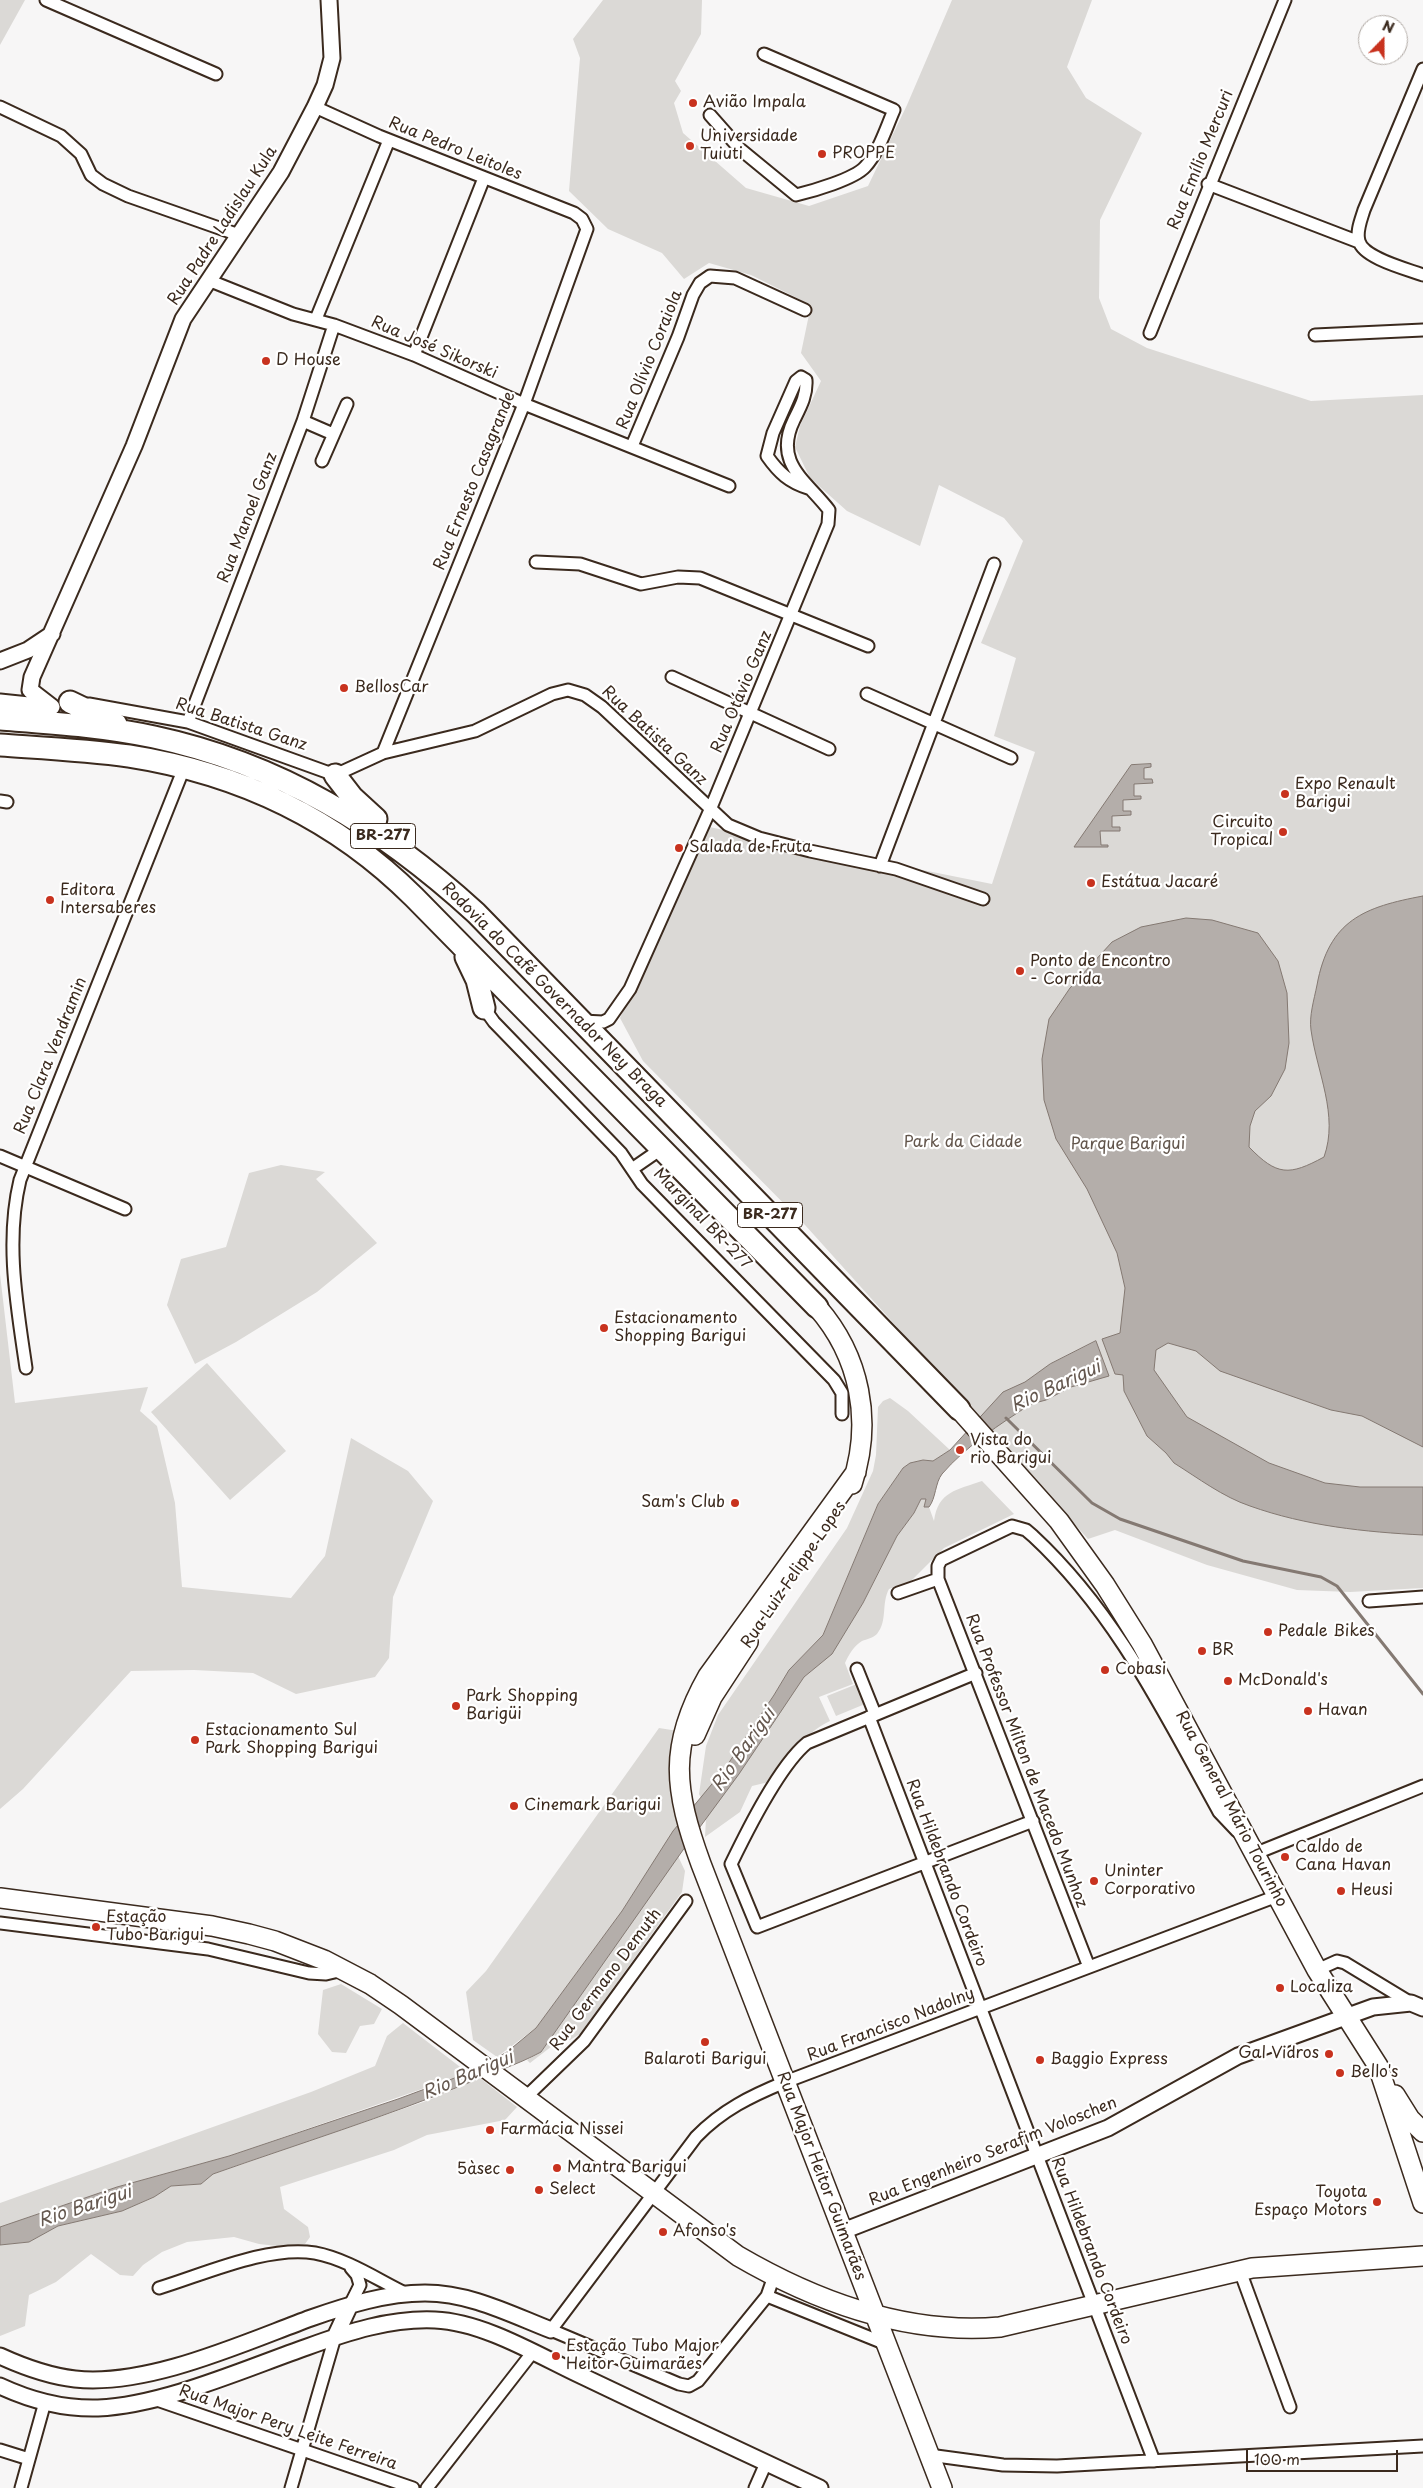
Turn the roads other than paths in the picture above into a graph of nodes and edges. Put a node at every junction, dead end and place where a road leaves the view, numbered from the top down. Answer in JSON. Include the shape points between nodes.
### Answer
{"nodes":[{"id":1,"x":46,"y":0,"type":"edge"},
{"id":2,"x":329,"y":0,"type":"edge"},
{"id":3,"x":1285,"y":0,"type":"edge"},
{"id":4,"x":764,"y":54,"type":"dead end"},
{"id":5,"x":1423,"y":69,"type":"edge"},
{"id":6,"x":216,"y":74,"type":"dead end"},
{"id":7,"x":0,"y":106,"type":"edge"},
{"id":8,"x":316,"y":107,"type":"junction"},
{"id":9,"x":710,"y":115,"type":"dead end"},
{"id":10,"x":389,"y":140,"type":"junction"},
{"id":11,"x":484,"y":178,"type":"junction"},
{"id":12,"x":1208,"y":184,"type":"junction"},
{"id":13,"x":582,"y":219,"type":"joint"},
{"id":14,"x":239,"y":235,"type":"junction"},
{"id":15,"x":1359,"y":242,"type":"junction"},
{"id":16,"x":1423,"y":275,"type":"edge"},
{"id":17,"x":208,"y":280,"type":"junction"},
{"id":18,"x":805,"y":310,"type":"dead end"},
{"id":19,"x":316,"y":319,"type":"junction"},
{"id":20,"x":334,"y":325,"type":"junction"},
{"id":21,"x":1423,"y":330,"type":"edge"},
{"id":22,"x":1150,"y":333,"type":"dead end"},
{"id":23,"x":1315,"y":335,"type":"dead end"},
{"id":24,"x":414,"y":354,"type":"junction"},
{"id":25,"x":347,"y":404,"type":"dead end"},
{"id":26,"x":524,"y":404,"type":"junction"},
{"id":27,"x":303,"y":421,"type":"junction"},
{"id":28,"x":334,"y":434,"type":"junction"},
{"id":29,"x":632,"y":446,"type":"junction"},
{"id":30,"x":322,"y":461,"type":"dead end"},
{"id":31,"x":729,"y":486,"type":"dead end"},
{"id":32,"x":808,"y":488,"type":"junction"},
{"id":33,"x":536,"y":562,"type":"dead end"},
{"id":34,"x":994,"y":564,"type":"dead end"},
{"id":35,"x":791,"y":616,"type":"junction"},
{"id":36,"x":53,"y":633,"type":"junction"},
{"id":37,"x":868,"y":646,"type":"dead end"},
{"id":38,"x":0,"y":661,"type":"edge"},
{"id":39,"x":672,"y":677,"type":"dead end"},
{"id":40,"x":867,"y":694,"type":"dead end"},
{"id":41,"x":2,"y":704,"type":"edge"},
{"id":42,"x":61,"y":704,"type":"junction"},
{"id":43,"x":750,"y":714,"type":"junction"},
{"id":44,"x":188,"y":722,"type":"junction"},
{"id":45,"x":932,"y":722,"type":"junction"},
{"id":46,"x":134,"y":733,"type":"junction"},
{"id":47,"x":0,"y":745,"type":"edge"},
{"id":48,"x":829,"y":749,"type":"dead end"},
{"id":49,"x":383,"y":753,"type":"junction"},
{"id":50,"x":1011,"y":758,"type":"dead end"},
{"id":51,"x":184,"y":768,"type":"junction"},
{"id":52,"x":335,"y":775,"type":"junction"},
{"id":53,"x":710,"y":810,"type":"junction"},
{"id":54,"x":880,"y":866,"type":"junction"},
{"id":55,"x":983,"y":899,"type":"dead end"},
{"id":56,"x":476,"y":913,"type":"junction"},
{"id":57,"x":459,"y":943,"type":"junction"},
{"id":58,"x":484,"y":1008,"type":"joint"},
{"id":59,"x":582,"y":1020,"type":"junction"},
{"id":60,"x":661,"y":1149,"type":"junction"},
{"id":61,"x":0,"y":1156,"type":"edge"},
{"id":62,"x":25,"y":1166,"type":"junction"},
{"id":63,"x":632,"y":1169,"type":"junction"},
{"id":64,"x":126,"y":1209,"type":"dead end"},
{"id":65,"x":817,"y":1307,"type":"joint"},
{"id":66,"x":26,"y":1368,"type":"dead end"},
{"id":67,"x":959,"y":1409,"type":"joint"},
{"id":68,"x":842,"y":1414,"type":"dead end"},
{"id":69,"x":938,"y":1578,"type":"junction"},
{"id":70,"x":898,"y":1594,"type":"dead end"},
{"id":71,"x":1423,"y":1597,"type":"edge"},
{"id":72,"x":1369,"y":1601,"type":"dead end"},
{"id":73,"x":857,"y":1669,"type":"dead end"},
{"id":74,"x":976,"y":1673,"type":"junction"},
{"id":75,"x":872,"y":1715,"type":"junction"},
{"id":76,"x":1423,"y":1786,"type":"edge"},
{"id":77,"x":686,"y":1813,"type":"joint"},
{"id":78,"x":1033,"y":1822,"type":"junction"},
{"id":79,"x":1251,"y":1848,"type":"junction"},
{"id":80,"x":925,"y":1863,"type":"junction"},
{"id":81,"x":1277,"y":1896,"type":"junction"},
{"id":82,"x":0,"y":1898,"type":"edge"},
{"id":83,"x":686,"y":1901,"type":"dead end"},
{"id":84,"x":0,"y":1923,"type":"edge"},
{"id":85,"x":1089,"y":1967,"type":"junction"},
{"id":86,"x":344,"y":1970,"type":"junction"},
{"id":87,"x":1317,"y":1970,"type":"junction"},
{"id":88,"x":1417,"y":2006,"type":"edge"},
{"id":89,"x":980,"y":2008,"type":"junction"},
{"id":90,"x":1346,"y":2017,"type":"junction"},
{"id":91,"x":1378,"y":2066,"type":"junction"},
{"id":92,"x":785,"y":2082,"type":"junction"},
{"id":93,"x":520,"y":2092,"type":"junction"},
{"id":94,"x":1416,"y":2125,"type":"edge"},
{"id":95,"x":1037,"y":2156,"type":"junction"},
{"id":96,"x":1423,"y":2177,"type":"edge"},
{"id":97,"x":653,"y":2193,"type":"junction"},
{"id":98,"x":1423,"y":2203,"type":"edge"},
{"id":99,"x":843,"y":2231,"type":"junction"},
{"id":100,"x":1423,"y":2256,"type":"edge"},
{"id":101,"x":348,"y":2265,"type":"junction"},
{"id":102,"x":1240,"y":2271,"type":"junction"},
{"id":103,"x":774,"y":2276,"type":"junction"},
{"id":104,"x":159,"y":2288,"type":"dead end"},
{"id":105,"x":407,"y":2294,"type":"junction"},
{"id":106,"x":767,"y":2296,"type":"junction"},
{"id":107,"x":350,"y":2305,"type":"junction"},
{"id":108,"x":1095,"y":2306,"type":"junction"},
{"id":109,"x":875,"y":2314,"type":"junction"},
{"id":110,"x":551,"y":2330,"type":"junction"},
{"id":111,"x":335,"y":2337,"type":"junction"},
{"id":112,"x":886,"y":2344,"type":"junction"},
{"id":113,"x":532,"y":2353,"type":"junction"},
{"id":114,"x":0,"y":2356,"type":"edge"},
{"id":115,"x":0,"y":2386,"type":"edge"},
{"id":116,"x":152,"y":2398,"type":"junction"},
{"id":117,"x":45,"y":2402,"type":"junction"},
{"id":118,"x":1290,"y":2408,"type":"dead end"},
{"id":119,"x":1423,"y":2446,"type":"edge"},
{"id":120,"x":0,"y":2450,"type":"edge"},
{"id":121,"x":302,"y":2450,"type":"junction"},
{"id":122,"x":29,"y":2459,"type":"junction"},
{"id":123,"x":931,"y":2460,"type":"junction"},
{"id":124,"x":1154,"y":2461,"type":"junction"},
{"id":125,"x":766,"y":2462,"type":"junction"},
{"id":126,"x":20,"y":2488,"type":"edge"},
{"id":127,"x":291,"y":2488,"type":"edge"},
{"id":128,"x":413,"y":2488,"type":"edge"},
{"id":129,"x":427,"y":2488,"type":"edge"},
{"id":130,"x":756,"y":2488,"type":"edge"},
{"id":131,"x":820,"y":2488,"type":"edge"},
{"id":132,"x":942,"y":2488,"type":"edge"}],
"edges":[{"from":1,"to":6,"type":"street"},
{"from":2,"to":8,"type":"street","name":"Rua Padre Ladislau Kula","via":[[332,58]]},
{"from":3,"to":12,"type":"street","name":"Rua Emílio Mercuri"},
{"from":4,"to":9,"type":"street","via":[[894,110],[872,158],[864,168],[840,181],[796,195],[740,149]]},
{"from":5,"to":15,"type":"street","via":[[1364,210],[1358,231]]},
{"from":7,"to":14,"type":"street","via":[[61,136],[81,154],[91,175],[103,184]]},
{"from":8,"to":10,"type":"street","name":"Rua Pedro Leitoles"},
{"from":8,"to":14,"type":"street","name":"Rua Padre Ladislau Kula","via":[[281,172]]},
{"from":10,"to":11,"type":"street","name":"Rua Pedro Leitoles"},
{"from":10,"to":19,"type":"street"},
{"from":11,"to":13,"type":"street","name":"Rua Pedro Leitoles"},
{"from":11,"to":24,"type":"street"},
{"from":12,"to":15,"type":"street"},
{"from":12,"to":22,"type":"street","name":"Rua Emílio Mercuri"},
{"from":13,"to":26,"type":"street","name":"Rua Ernesto Casagrande","via":[[587,229],[585,237]]},
{"from":14,"to":17,"type":"street","name":"Rua Padre Ladislau Kula"},
{"from":15,"to":16,"type":"street","via":[[1366,252]]},
{"from":17,"to":19,"type":"street","name":"Rua José Sikorski","via":[[293,314]]},
{"from":17,"to":36,"type":"street","name":"Rua Padre Ladislau Kula","via":[[183,319],[134,446]]},
{"from":18,"to":29,"type":"street","name":"Rua Olívio Coraiola","via":[[735,278],[710,276],[700,283]]},
{"from":19,"to":20,"type":"street","name":"Rua José Sikorski"},
{"from":20,"to":24,"type":"street","name":"Rua José Sikorski"},
{"from":20,"to":27,"type":"street","name":"Rua Manoel Ganz"},
{"from":21,"to":23,"type":"street"},
{"from":24,"to":26,"type":"street","name":"Rua José Sikorski"},
{"from":25,"to":28,"type":"street"},
{"from":26,"to":29,"type":"street","name":"Rua José Sikorski"},
{"from":26,"to":49,"type":"street","name":"Rua Ernesto Casagrande"},
{"from":27,"to":28,"type":"street"},
{"from":27,"to":44,"type":"street","name":"Rua Manoel Ganz"},
{"from":28,"to":30,"type":"street"},
{"from":29,"to":31,"type":"street","name":"Rua José Sikorski"},
{"from":32,"to":32,"type":"street","via":[[790,464],[787,448],[791,427],[807,392],[806,380],[801,377],[796,381],[780,417],[767,456],[778,472],[792,483]]},
{"from":32,"to":35,"type":"street","name":"Rua Otávio Ganz","via":[[829,510],[828,524]]},
{"from":33,"to":35,"type":"street","via":[[580,564],[641,584],[693,577]]},
{"from":34,"to":45,"type":"street"},
{"from":35,"to":37,"type":"street"},
{"from":35,"to":43,"type":"street","name":"Rua Otávio Ganz"},
{"from":36,"to":38,"type":"street","via":[[28,650]]},
{"from":36,"to":42,"type":"street","name":"Rua Padre Ladislau Kula","via":[[32,677],[30,690]]},
{"from":39,"to":43,"type":"street"},
{"from":40,"to":45,"type":"street"},
{"from":41,"to":42,"type":"street"},
{"from":41,"to":46,"type":"highway","name":"Rodovia do Café Governador Ney Braga","number":"BR-277","via":[[85,726]]},
{"from":42,"to":44,"type":"street","name":"Rua Batista Ganz"},
{"from":42,"to":46,"type":"highway"},
{"from":43,"to":48,"type":"street"},
{"from":43,"to":53,"type":"street","name":"Rua Otávio Ganz"},
{"from":44,"to":52,"type":"street","name":"Rua Batista Ganz"},
{"from":45,"to":50,"type":"street"},
{"from":45,"to":54,"type":"street"},
{"from":46,"to":56,"type":"highway","name":"Rodovia do Café Governador Ney Braga","number":"BR-277","via":[[224,757],[322,799],[391,841]]},
{"from":47,"to":51,"type":"highway","name":"Rodovia do Café Governador Ney Braga","number":"BR-277","via":[[105,753]]},
{"from":49,"to":52,"type":"street","name":"Rua Batista Ganz"},
{"from":49,"to":53,"type":"street","name":"Rua Batista Ganz","via":[[475,731],[552,694],[568,690],[585,695],[602,708]]},
{"from":51,"to":57,"type":"highway","name":"Rodovia do Café Governador Ney Braga","number":"BR-277","via":[[259,793],[330,828],[396,879]]},
{"from":51,"to":62,"type":"street","name":"Rua Clara Vendramin"},
{"from":52,"to":56,"type":"highway","via":[[360,806],[420,856]]},
{"from":53,"to":54,"type":"street","name":"Rua Batista Ganz","via":[[728,825],[759,838]]},
{"from":53,"to":59,"type":"street","name":"Rua Otávio Ganz","via":[[630,989],[609,1019],[603,1022]]},
{"from":54,"to":55,"type":"street","name":"Rua Batista Ganz"},
{"from":56,"to":59,"type":"highway","name":"Rodovia do Café Governador Ney Braga","number":"BR-277"},
{"from":57,"to":58,"type":"highway","via":[[477,980]]},
{"from":57,"to":60,"type":"highway","name":"Rodovia do Café Governador Ney Braga","number":"BR-277"},
{"from":58,"to":63,"type":"street","name":"Marginal BR-277"},
{"from":59,"to":67,"type":"highway","name":"Rodovia do Café Governador Ney Braga","number":"BR-277"},
{"from":60,"to":63,"type":"street"},
{"from":60,"to":65,"type":"highway","name":"Rodovia do Café Governador Ney Braga","number":"BR-277"},
{"from":61,"to":62,"type":"street"},
{"from":62,"to":64,"type":"street"},
{"from":62,"to":66,"type":"street","name":"Rua Clara Vendramin","via":[[16,1195],[12,1236]]},
{"from":63,"to":68,"type":"street","name":"Marginal BR-277","via":[[642,1184],[839,1386]]},
{"from":65,"to":77,"type":"main road","name":"Rua Luiz Felippe Lopes","via":[[844,1344],[857,1382],[863,1428],[856,1472],[828,1531],[732,1665],[703,1716],[692,1750]]},
{"from":67,"to":79,"type":"main road","name":"Rua General Mário Tourinho","via":[[1060,1521],[1110,1592],[1151,1660]]},
{"from":69,"to":70,"type":"street"},
{"from":69,"to":74,"type":"street","name":"Rua Professor Milton de Macedo Munhoz"},
{"from":69,"to":79,"type":"street","name":"Rua Professor Milton de Macedo Munhoz","via":[[938,1566],[946,1556],[1012,1526],[1034,1536],[1072,1575],[1108,1620],[1219,1812]]},
{"from":71,"to":72,"type":"street"},
{"from":73,"to":75,"type":"street","name":"Rua Hildebrando Cordeiro"},
{"from":74,"to":75,"type":"street"},
{"from":74,"to":78,"type":"street","name":"Rua Professor Milton de Macedo Munhoz"},
{"from":75,"to":80,"type":"street","name":"Rua Hildebrando Cordeiro"},
{"from":75,"to":80,"type":"street","via":[[820,1736],[797,1750],[750,1826],[731,1864],[756,1927]]},
{"from":76,"to":79,"type":"street"},
{"from":77,"to":92,"type":"main road","name":"Rua Major Heitor Guimarães","via":[[701,1864]]},
{"from":78,"to":80,"type":"street"},
{"from":78,"to":85,"type":"street","name":"Rua Professor Milton de Macedo Munhoz"},
{"from":79,"to":81,"type":"main road","name":"Rua General Mário Tourinho"},
{"from":80,"to":89,"type":"street","name":"Rua Hildebrando Cordeiro"},
{"from":81,"to":85,"type":"street","name":"Rua Francisco Nadolny"},
{"from":81,"to":87,"type":"main road","name":"Rua General Mário Tourinho"},
{"from":82,"to":86,"type":"main road","via":[[229,1929],[275,1941]]},
{"from":83,"to":93,"type":"street","name":"Rua Germano Demuth","via":[[584,2041]]},
{"from":84,"to":86,"type":"street","via":[[208,1949],[309,1973]]},
{"from":85,"to":89,"type":"street","name":"Rua Francisco Nadolny"},
{"from":86,"to":93,"type":"main road","via":[[382,1992]]},
{"from":87,"to":88,"type":"street","via":[[1337,1961],[1345,1963]]},
{"from":87,"to":90,"type":"main road","name":"Rua General Mário Tourinho"},
{"from":88,"to":90,"type":"street","name":"Rua Engenheiro Serafim Voloschen","via":[[1373,2007]]},
{"from":89,"to":92,"type":"street","name":"Rua Francisco Nadolny"},
{"from":89,"to":95,"type":"street","name":"Rua Hildebrando Cordeiro"},
{"from":90,"to":91,"type":"main road","name":"Rua General Mário Tourinho"},
{"from":90,"to":95,"type":"street","name":"Rua Engenheiro Serafim Voloschen","via":[[1229,2060],[1123,2121]]},
{"from":91,"to":94,"type":"main road"},
{"from":91,"to":98,"type":"main road","name":"Rua General Mário Tourinho"},
{"from":92,"to":97,"type":"street","name":"Rua Francisco Nadolny","via":[[739,2102],[713,2120]]},
{"from":92,"to":99,"type":"main road","name":"Rua Major Heitor Guimarães"},
{"from":93,"to":97,"type":"main road"},
{"from":94,"to":96,"type":"main road","via":[[1410,2136]]},
{"from":95,"to":99,"type":"street","name":"Rua Engenheiro Serafim Voloschen"},
{"from":95,"to":108,"type":"street","name":"Rua Hildebrando Cordeiro"},
{"from":97,"to":103,"type":"main road","via":[[722,2245]]},
{"from":97,"to":110,"type":"street","name":"Rua Francisco Nadolny"},
{"from":99,"to":109,"type":"main road","name":"Rua Major Heitor Guimarães"},
{"from":100,"to":102,"type":"main road"},
{"from":101,"to":104,"type":"street","via":[[317,2254],[283,2252],[267,2254]]},
{"from":101,"to":105,"type":"street"},
{"from":101,"to":107,"type":"street","via":[[360,2285]]},
{"from":102,"to":108,"type":"main road"},
{"from":102,"to":118,"type":"street"},
{"from":103,"to":106,"type":"street"},
{"from":103,"to":109,"type":"main road"},
{"from":105,"to":107,"type":"street"},
{"from":105,"to":110,"type":"street","via":[[460,2296]]},
{"from":106,"to":110,"type":"street","via":[[694,2384],[679,2384],[659,2377]]},
{"from":106,"to":112,"type":"street"},
{"from":107,"to":111,"type":"street"},
{"from":107,"to":114,"type":"street","via":[[188,2362],[138,2376],[92,2380],[62,2378]]},
{"from":108,"to":109,"type":"main road","via":[[980,2329],[933,2328]]},
{"from":108,"to":124,"type":"street","name":"Rua Hildebrando Cordeiro"},
{"from":109,"to":112,"type":"main road","name":"Rua Major Heitor Guimarães"},
{"from":111,"to":113,"type":"street","via":[[398,2322],[435,2320],[467,2326]]},
{"from":111,"to":116,"type":"street","via":[[223,2377]]},
{"from":111,"to":121,"type":"street"},
{"from":112,"to":123,"type":"main road","name":"Rua Major Heitor Guimarães"},
{"from":113,"to":125,"type":"street"},
{"from":113,"to":129,"type":"street"},
{"from":115,"to":117,"type":"street"},
{"from":116,"to":117,"type":"street","via":[[97,2408]]},
{"from":116,"to":121,"type":"street","name":"Rua Major Pery Leite Ferreira"},
{"from":117,"to":122,"type":"street"},
{"from":119,"to":124,"type":"street"},
{"from":120,"to":122,"type":"street"},
{"from":121,"to":127,"type":"street"},
{"from":121,"to":128,"type":"street","name":"Rua Major Pery Leite Ferreira"},
{"from":122,"to":126,"type":"street"},
{"from":123,"to":124,"type":"street","via":[[1028,2466]]},
{"from":123,"to":132,"type":"main road","name":"Rua Major Heitor Guimarães"},
{"from":125,"to":130,"type":"street"},
{"from":125,"to":131,"type":"street"}]}
